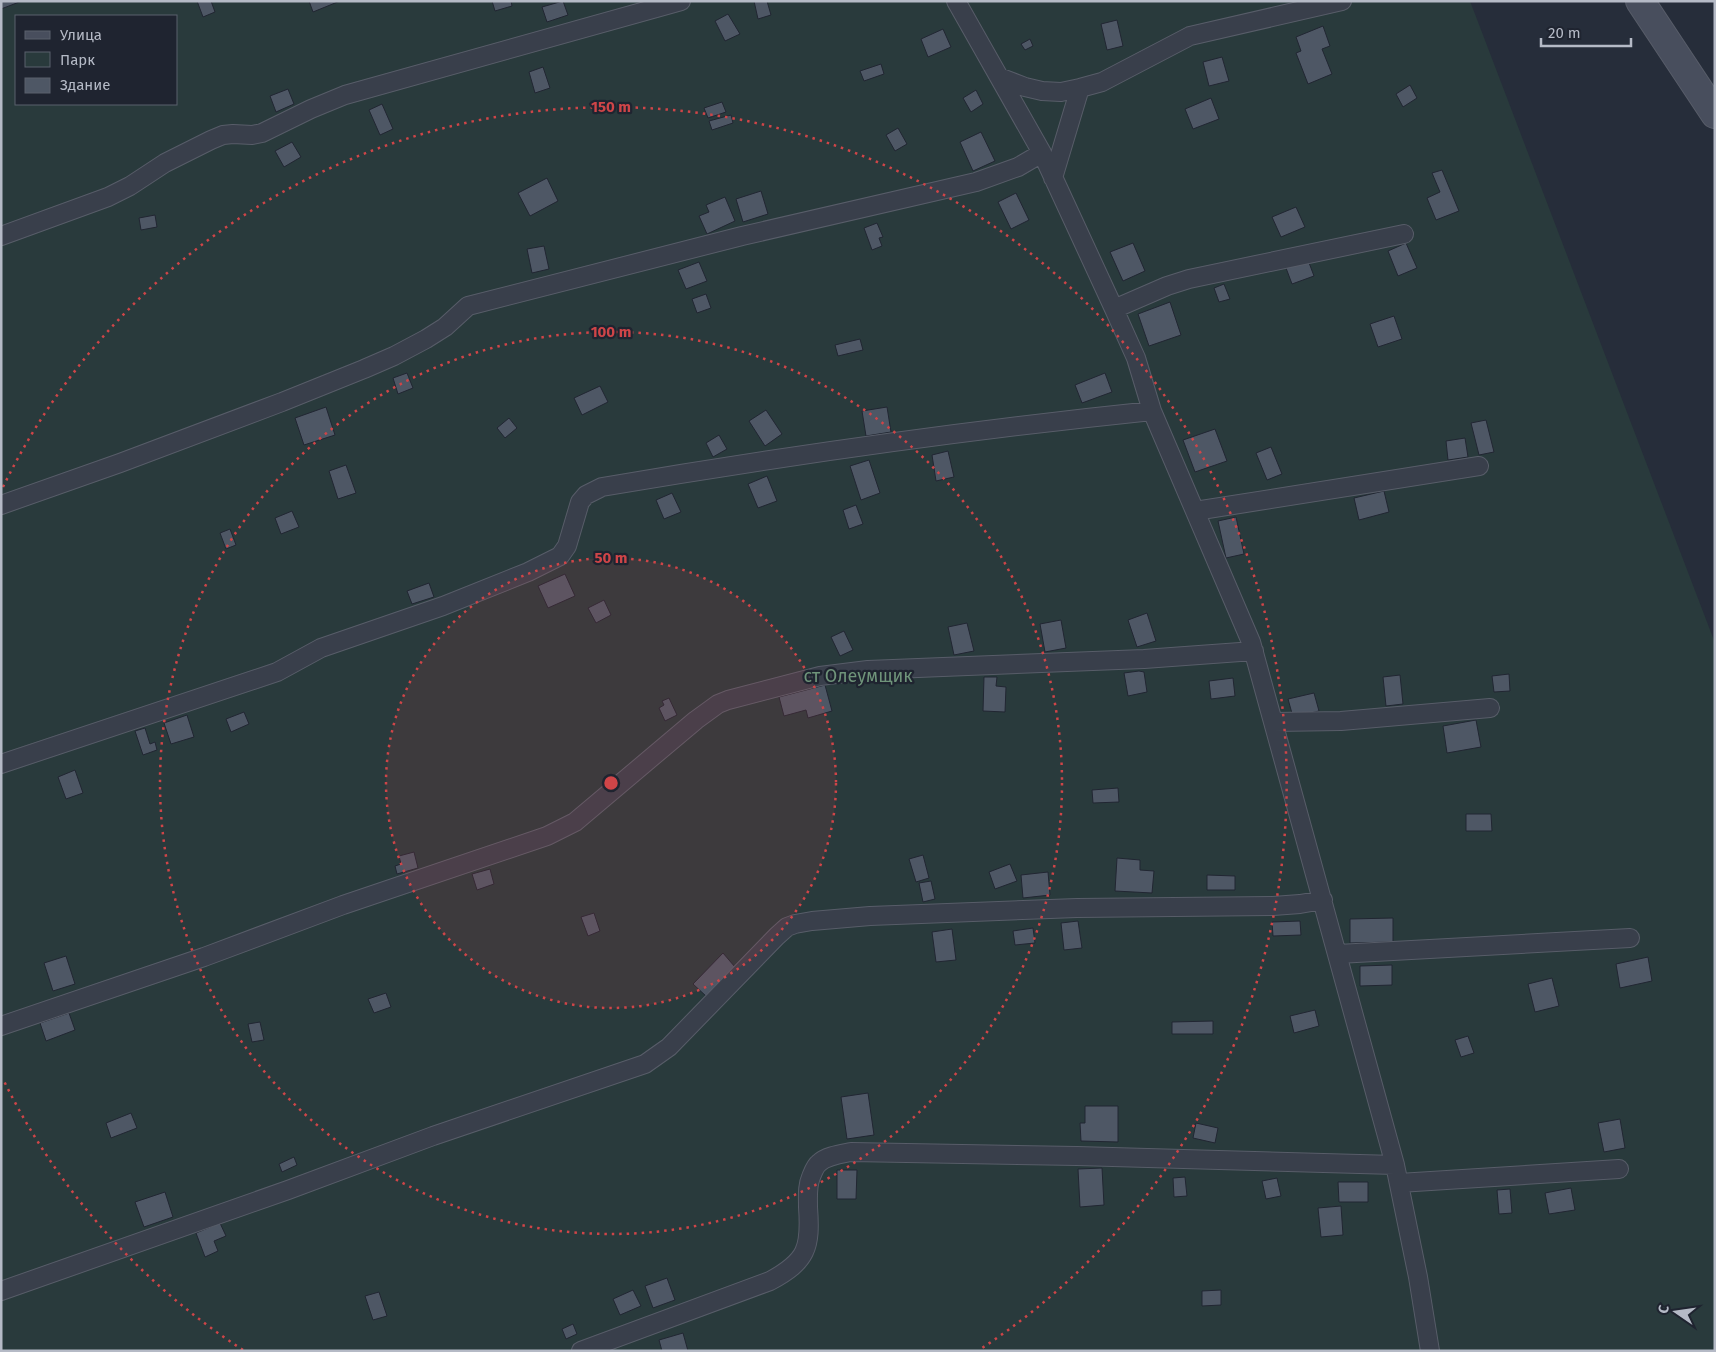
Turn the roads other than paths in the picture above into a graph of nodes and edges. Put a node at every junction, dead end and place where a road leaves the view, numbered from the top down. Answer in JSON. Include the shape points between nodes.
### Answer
{"nodes":[{"id":1,"x":681,"y":1,"type":"edge"},
{"id":2,"x":956,"y":1,"type":"edge"},
{"id":3,"x":1342,"y":1,"type":"edge"},
{"id":4,"x":1640,"y":1,"type":"edge"},
{"id":5,"x":999,"y":77,"type":"junction"},
{"id":6,"x":1080,"y":88,"type":"junction"},
{"id":7,"x":1715,"y":114,"type":"edge"},
{"id":8,"x":1042,"y":154,"type":"junction"},
{"id":9,"x":1053,"y":178,"type":"junction"},
{"id":10,"x":1404,"y":234,"type":"dead end"},
{"id":11,"x":1,"y":236,"type":"edge"},
{"id":12,"x":1114,"y":308,"type":"junction"},
{"id":13,"x":1152,"y":411,"type":"junction"},
{"id":14,"x":1478,"y":466,"type":"dead end"},
{"id":15,"x":1,"y":505,"type":"edge"},
{"id":16,"x":1195,"y":511,"type":"junction"},
{"id":17,"x":1254,"y":652,"type":"junction"},
{"id":18,"x":1490,"y":708,"type":"dead end"},
{"id":19,"x":1274,"y":722,"type":"junction"},
{"id":20,"x":1,"y":764,"type":"edge"},
{"id":21,"x":1323,"y":900,"type":"junction"},
{"id":22,"x":1630,"y":938,"type":"dead end"},
{"id":23,"x":1338,"y":954,"type":"junction"},
{"id":24,"x":1,"y":1026,"type":"edge"},
{"id":25,"x":1395,"y":1166,"type":"junction"},
{"id":26,"x":1619,"y":1169,"type":"dead end"},
{"id":27,"x":1399,"y":1183,"type":"junction"},
{"id":28,"x":1,"y":1291,"type":"edge"},
{"id":29,"x":581,"y":1351,"type":"edge"},
{"id":30,"x":1430,"y":1351,"type":"edge"}],
"edges":[{"from":1,"to":11,"type":"lane","via":[[345,95],[262,133],[217,137],[108,197]]},
{"from":2,"to":5,"type":"lane"},
{"from":3,"to":6,"type":"lane","via":[[1190,36],[1102,82]]},
{"from":4,"to":7,"type":"main road"},
{"from":5,"to":6,"type":"lane","via":[[1042,91]]},
{"from":5,"to":8,"type":"lane"},
{"from":6,"to":9,"type":"lane"},
{"from":8,"to":9,"type":"lane"},
{"from":8,"to":15,"type":"lane","via":[[1018,167],[976,182],[733,238],[468,306],[426,339],[364,369]]},
{"from":9,"to":12,"type":"lane"},
{"from":10,"to":12,"type":"lane","via":[[1189,279]]},
{"from":12,"to":13,"type":"lane","via":[[1136,358]]},
{"from":13,"to":16,"type":"lane"},
{"from":13,"to":20,"type":"lane","via":[[778,458],[602,486],[580,502],[564,552],[528,572],[443,606],[321,648],[277,672]]},
{"from":14,"to":16,"type":"lane"},
{"from":16,"to":17,"type":"lane"},
{"from":17,"to":19,"type":"lane"},
{"from":17,"to":24,"type":"lane","via":[[868,670],[820,676],[728,700],[689,725],[574,822],[547,836]]},
{"from":18,"to":19,"type":"lane","via":[[1341,721]]},
{"from":19,"to":21,"type":"lane"},
{"from":21,"to":23,"type":"lane"},
{"from":21,"to":28,"type":"lane","via":[[1273,906],[1077,908],[870,916],[795,924],[772,941],[669,1047],[645,1064]]},
{"from":22,"to":23,"type":"lane"},
{"from":23,"to":25,"type":"lane"},
{"from":25,"to":27,"type":"lane"},
{"from":25,"to":29,"type":"lane","via":[[851,1152],[819,1163],[809,1182],[810,1236],[799,1261],[789,1271],[770,1281]]},
{"from":26,"to":27,"type":"lane"},
{"from":27,"to":30,"type":"lane"}]}
